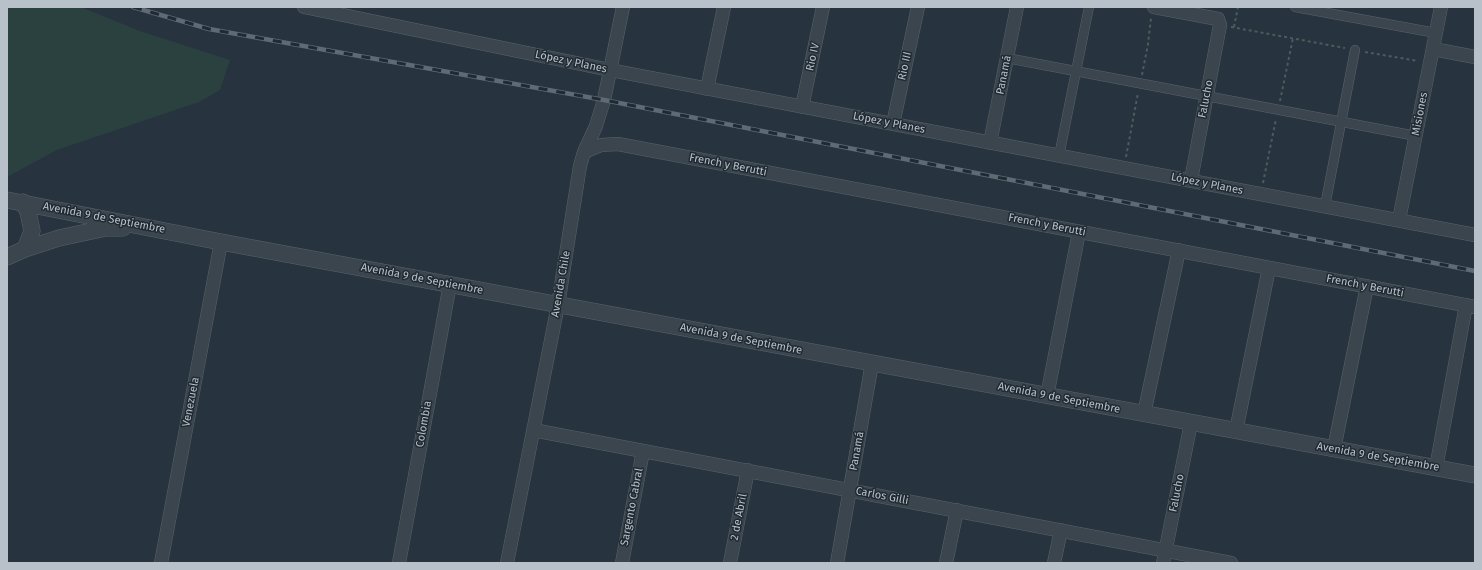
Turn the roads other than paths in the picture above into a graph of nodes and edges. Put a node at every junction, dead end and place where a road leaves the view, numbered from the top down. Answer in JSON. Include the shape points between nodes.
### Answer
{"nodes":[{"id":1,"x":304,"y":7,"type":"edge"},
{"id":2,"x":623,"y":7,"type":"edge"},
{"id":3,"x":724,"y":7,"type":"edge"},
{"id":4,"x":823,"y":7,"type":"edge"},
{"id":5,"x":918,"y":7,"type":"edge"},
{"id":6,"x":1017,"y":7,"type":"edge"},
{"id":7,"x":1089,"y":7,"type":"edge"},
{"id":8,"x":1154,"y":7,"type":"edge"},
{"id":9,"x":1295,"y":7,"type":"edge"},
{"id":10,"x":1441,"y":7,"type":"edge"},
{"id":11,"x":1436,"y":33,"type":"junction"},
{"id":12,"x":1433,"y":49,"type":"junction"},
{"id":13,"x":1355,"y":50,"type":"road end"},
{"id":14,"x":1475,"y":57,"type":"edge"},
{"id":15,"x":1007,"y":58,"type":"junction"},
{"id":16,"x":610,"y":70,"type":"junction"},
{"id":17,"x":1076,"y":71,"type":"junction"},
{"id":18,"x":707,"y":89,"type":"junction"},
{"id":19,"x":1207,"y":96,"type":"junction"},
{"id":20,"x":802,"y":107,"type":"junction"},
{"id":21,"x":1341,"y":121,"type":"junction"},
{"id":22,"x":893,"y":124,"type":"junction"},
{"id":23,"x":596,"y":126,"type":"junction"},
{"id":24,"x":1416,"y":136,"type":"junction"},
{"id":25,"x":990,"y":143,"type":"junction"},
{"id":26,"x":618,"y":144,"type":"junction"},
{"id":27,"x":584,"y":152,"type":"junction"},
{"id":28,"x":1059,"y":156,"type":"junction"},
{"id":29,"x":1191,"y":180,"type":"junction"},
{"id":30,"x":15,"y":201,"type":"edge"},
{"id":31,"x":1324,"y":206,"type":"junction"},
{"id":32,"x":1399,"y":220,"type":"junction"},
{"id":33,"x":150,"y":227,"type":"junction"},
{"id":34,"x":1080,"y":232,"type":"junction"},
{"id":35,"x":1475,"y":235,"type":"edge"},
{"id":36,"x":221,"y":242,"type":"junction"},
{"id":37,"x":25,"y":249,"type":"junction"},
{"id":38,"x":1179,"y":250,"type":"junction"},
{"id":39,"x":7,"y":257,"type":"edge"},
{"id":40,"x":1269,"y":268,"type":"junction"},
{"id":41,"x":450,"y":284,"type":"junction"},
{"id":42,"x":1367,"y":286,"type":"junction"},
{"id":43,"x":558,"y":304,"type":"junction"},
{"id":44,"x":1470,"y":306,"type":"edge"},
{"id":45,"x":872,"y":363,"type":"junction"},
{"id":46,"x":1047,"y":396,"type":"junction"},
{"id":47,"x":1144,"y":414,"type":"junction"},
{"id":48,"x":1191,"y":423,"type":"junction"},
{"id":49,"x":533,"y":430,"type":"junction"},
{"id":50,"x":1236,"y":431,"type":"junction"},
{"id":51,"x":1334,"y":449,"type":"junction"},
{"id":52,"x":643,"y":450,"type":"junction"},
{"id":53,"x":1436,"y":468,"type":"junction"},
{"id":54,"x":748,"y":470,"type":"junction"},
{"id":55,"x":1475,"y":475,"type":"edge"},
{"id":56,"x":850,"y":490,"type":"junction"},
{"id":57,"x":957,"y":510,"type":"junction"},
{"id":58,"x":1061,"y":530,"type":"junction"},
{"id":59,"x":1164,"y":557,"type":"edge"},
{"id":60,"x":161,"y":563,"type":"edge"},
{"id":61,"x":399,"y":563,"type":"edge"},
{"id":62,"x":507,"y":563,"type":"edge"},
{"id":63,"x":622,"y":563,"type":"edge"},
{"id":64,"x":730,"y":563,"type":"edge"},
{"id":65,"x":837,"y":563,"type":"edge"},
{"id":66,"x":946,"y":563,"type":"edge"},
{"id":67,"x":1054,"y":563,"type":"edge"},
{"id":68,"x":1231,"y":563,"type":"edge"}],
"edges":[{"from":1,"to":16,"type":"street","name":"López y Planes"},
{"from":2,"to":16,"type":"street","name":"Avenida Chile"},
{"from":3,"to":18,"type":"street"},
{"from":4,"to":20,"type":"street","name":"Rio IV"},
{"from":5,"to":22,"type":"street","name":"Rio III"},
{"from":6,"to":15,"type":"street","name":"Panamá"},
{"from":7,"to":17,"type":"street"},
{"from":8,"to":19,"type":"street","name":"Falucho","via":[[1219,22]]},
{"from":9,"to":11,"type":"street"},
{"from":10,"to":11,"type":"street","name":"Misiones"},
{"from":11,"to":12,"type":"street","name":"Misiones"},
{"from":12,"to":14,"type":"street"},
{"from":12,"to":24,"type":"street","name":"Misiones"},
{"from":13,"to":21,"type":"street"},
{"from":15,"to":17,"type":"street"},
{"from":15,"to":25,"type":"street","name":"Panamá"},
{"from":16,"to":18,"type":"street","name":"López y Planes"},
{"from":16,"to":23,"type":"street","name":"Avenida Chile"},
{"from":17,"to":19,"type":"street"},
{"from":17,"to":28,"type":"street"},
{"from":18,"to":20,"type":"street","name":"López y Planes"},
{"from":19,"to":21,"type":"street"},
{"from":19,"to":29,"type":"street","name":"Falucho"},
{"from":20,"to":22,"type":"street","name":"López y Planes"},
{"from":21,"to":24,"type":"street"},
{"from":21,"to":31,"type":"street"},
{"from":22,"to":25,"type":"street","name":"López y Planes"},
{"from":23,"to":26,"type":"street","name":"French y Berutti"},
{"from":23,"to":27,"type":"street","name":"Avenida Chile"},
{"from":24,"to":32,"type":"street","name":"Misiones"},
{"from":25,"to":28,"type":"street","name":"López y Planes"},
{"from":26,"to":27,"type":"street","name":"French y Berutti","via":[[601,145]]},
{"from":26,"to":34,"type":"street","name":"French y Berutti"},
{"from":27,"to":43,"type":"street","name":"Avenida Chile"},
{"from":28,"to":29,"type":"street","name":"López y Planes"},
{"from":29,"to":31,"type":"street","name":"López y Planes"},
{"from":30,"to":33,"type":"street","name":"Avenida 9 de Septiembre"},
{"from":30,"to":37,"type":"street","via":[[28,212],[32,231]]},
{"from":31,"to":32,"type":"street","name":"López y Planes"},
{"from":32,"to":35,"type":"street","name":"López y Planes"},
{"from":33,"to":36,"type":"street","name":"Avenida 9 de Septiembre"},
{"from":33,"to":37,"type":"street","via":[[93,230]]},
{"from":34,"to":38,"type":"street","name":"French y Berutti"},
{"from":34,"to":46,"type":"street"},
{"from":36,"to":41,"type":"street","name":"Avenida 9 de Septiembre"},
{"from":36,"to":60,"type":"street","name":"Venezuela"},
{"from":37,"to":39,"type":"street"},
{"from":38,"to":40,"type":"street","name":"French y Berutti"},
{"from":38,"to":47,"type":"street"},
{"from":40,"to":42,"type":"street","name":"French y Berutti"},
{"from":40,"to":50,"type":"street"},
{"from":41,"to":43,"type":"street","name":"Avenida 9 de Septiembre"},
{"from":41,"to":61,"type":"street","name":"Colombia"},
{"from":42,"to":44,"type":"street","name":"French y Berutti"},
{"from":42,"to":51,"type":"street"},
{"from":43,"to":45,"type":"street","name":"Avenida 9 de Septiembre"},
{"from":43,"to":49,"type":"street","name":"Avenida Chile"},
{"from":44,"to":53,"type":"street"},
{"from":45,"to":46,"type":"street","name":"Avenida 9 de Septiembre"},
{"from":45,"to":56,"type":"street","name":"Panamá"},
{"from":46,"to":47,"type":"street","name":"Avenida 9 de Septiembre"},
{"from":47,"to":48,"type":"street","name":"Avenida 9 de Septiembre"},
{"from":48,"to":50,"type":"street","name":"Avenida 9 de Septiembre"},
{"from":48,"to":59,"type":"street","name":"Falucho"},
{"from":49,"to":52,"type":"street","name":"Carlos Gilli"},
{"from":49,"to":62,"type":"street","name":"Avenida Chile"},
{"from":50,"to":51,"type":"street","name":"Avenida 9 de Septiembre"},
{"from":51,"to":53,"type":"street","name":"Avenida 9 de Septiembre"},
{"from":52,"to":54,"type":"street","name":"Carlos Gilli"},
{"from":52,"to":63,"type":"street","name":"Sargento Cabral"},
{"from":53,"to":55,"type":"street","name":"Avenida 9 de Septiembre"},
{"from":54,"to":56,"type":"street","name":"Carlos Gilli"},
{"from":54,"to":64,"type":"street","name":"2 de Abril"},
{"from":56,"to":57,"type":"street","name":"Carlos Gilli"},
{"from":56,"to":65,"type":"street","name":"Panamá"},
{"from":57,"to":58,"type":"street","name":"Carlos Gilli"},
{"from":57,"to":66,"type":"street"},
{"from":58,"to":59,"type":"street","name":"Carlos Gilli"},
{"from":58,"to":67,"type":"street"},
{"from":59,"to":68,"type":"street","name":"Carlos Gilli"}]}
